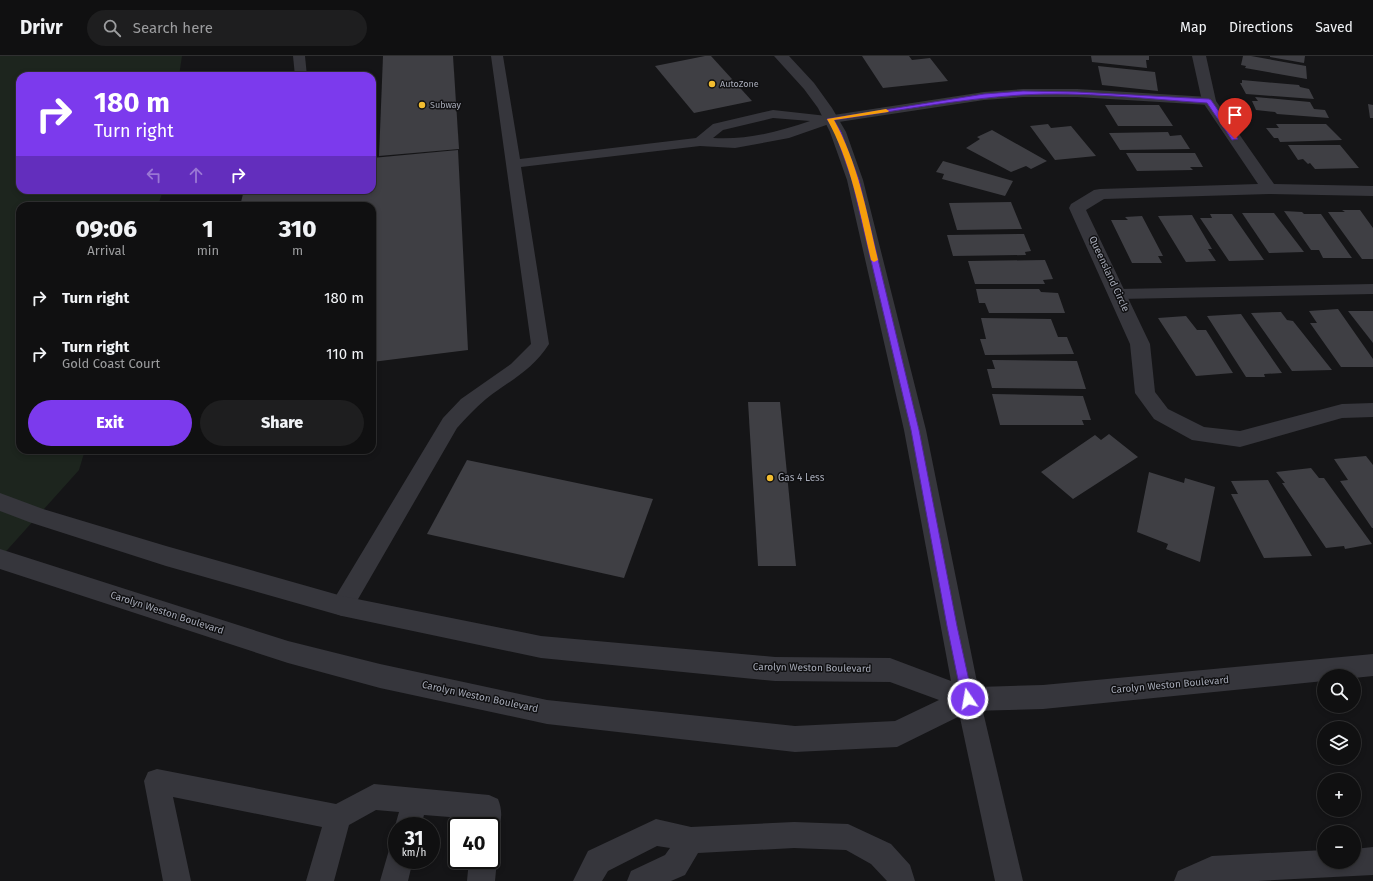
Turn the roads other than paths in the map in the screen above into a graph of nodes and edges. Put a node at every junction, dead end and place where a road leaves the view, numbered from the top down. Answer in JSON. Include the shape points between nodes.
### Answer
{"nodes":[{"id":1,"x":299,"y":56,"type":"edge"},
{"id":2,"x":497,"y":56,"type":"edge"},
{"id":3,"x":781,"y":56,"type":"edge"},
{"id":4,"x":1199,"y":56,"type":"edge"},
{"id":5,"x":301,"y":72,"type":"edge"},
{"id":6,"x":1209,"y":101,"type":"junction"},
{"id":7,"x":830,"y":119,"type":"junction"},
{"id":8,"x":700,"y":142,"type":"junction"},
{"id":9,"x":513,"y":164,"type":"junction"},
{"id":10,"x":1269,"y":189,"type":"junction"},
{"id":11,"x":1373,"y":191,"type":"edge"},
{"id":12,"x":1373,"y":289,"type":"edge"},
{"id":13,"x":1119,"y":294,"type":"junction"},
{"id":14,"x":1373,"y":410,"type":"edge"},
{"id":15,"x":0,"y":502,"type":"edge"},
{"id":16,"x":0,"y":559,"type":"edge"},
{"id":17,"x":342,"y":606,"type":"junction"},
{"id":18,"x":1373,"y":666,"type":"edge"},
{"id":19,"x":968,"y":699,"type":"junction"},
{"id":20,"x":415,"y":800,"type":"junction"},
{"id":21,"x":338,"y":817,"type":"junction"},
{"id":22,"x":410,"y":817,"type":"edge"},
{"id":23,"x":488,"y":817,"type":"edge"},
{"id":24,"x":691,"y":840,"type":"junction"},
{"id":25,"x":1373,"y":861,"type":"edge"},
{"id":26,"x":397,"y":869,"type":"edge"},
{"id":27,"x":482,"y":869,"type":"edge"},
{"id":28,"x":900,"y":878,"type":"edge"},
{"id":29,"x":177,"y":881,"type":"edge"},
{"id":30,"x":320,"y":881,"type":"edge"},
{"id":31,"x":394,"y":881,"type":"edge"},
{"id":32,"x":481,"y":881,"type":"edge"},
{"id":33,"x":587,"y":881,"type":"edge"},
{"id":34,"x":641,"y":881,"type":"edge"},
{"id":35,"x":1009,"y":881,"type":"edge"},
{"id":36,"x":1188,"y":881,"type":"edge"}],
"edges":[{"from":1,"to":5,"type":"lane"},
{"from":2,"to":9,"type":"lane"},
{"from":3,"to":7,"type":"street","via":[[809,86]]},
{"from":4,"to":6,"type":"street"},
{"from":6,"to":7,"type":"lane","via":[[1077,93],[1023,93],[984,96]]},
{"from":6,"to":10,"type":"street"},
{"from":7,"to":8,"type":"lane","via":[[784,135],[735,144]]},
{"from":7,"to":8,"type":"lane","via":[[774,114],[718,127]]},
{"from":7,"to":19,"type":"street","via":[[838,132],[855,180],[915,430]]},
{"from":8,"to":9,"type":"lane"},
{"from":9,"to":17,"type":"lane","via":[[540,344],[535,353],[470,401],[450,423]]},
{"from":10,"to":11,"type":"street","name":"Queensland Circle"},
{"from":10,"to":13,"type":"street","name":"Queensland Circle","via":[[1100,194],[1077,208]]},
{"from":12,"to":13,"type":"lane"},
{"from":13,"to":14,"type":"street","name":"Queensland Circle","via":[[1140,344],[1145,392],[1161,414],[1200,434],[1240,439],[1342,411]]},
{"from":15,"to":17,"type":"street","name":"Carolyn Weston Boulevard","via":[[52,521]]},
{"from":16,"to":19,"type":"street","name":"Carolyn Weston Boulevard","via":[[288,652],[380,676],[547,712],[795,739],[897,734]]},
{"from":17,"to":19,"type":"street","name":"Carolyn Weston Boulevard","via":[[541,647],[775,669],[890,670]]},
{"from":18,"to":19,"type":"street","name":"Carolyn Weston Boulevard","via":[[1043,697]]},
{"from":19,"to":35,"type":"lane"},
{"from":20,"to":21,"type":"lane","via":[[374,797]]},
{"from":20,"to":22,"type":"lane"},
{"from":20,"to":23,"type":"lane","via":[[489,808]]},
{"from":21,"to":29,"type":"lane","via":[[157,781]]},
{"from":21,"to":30,"type":"lane"},
{"from":24,"to":28,"type":"lane","via":[[794,834],[848,837],[881,854]]},
{"from":24,"to":33,"type":"lane","via":[[656,832],[598,861]]},
{"from":24,"to":34,"type":"lane","via":[[675,865]]},
{"from":25,"to":36,"type":"lane","via":[[1212,870]]},
{"from":26,"to":31,"type":"lane"},
{"from":27,"to":32,"type":"lane"}]}
